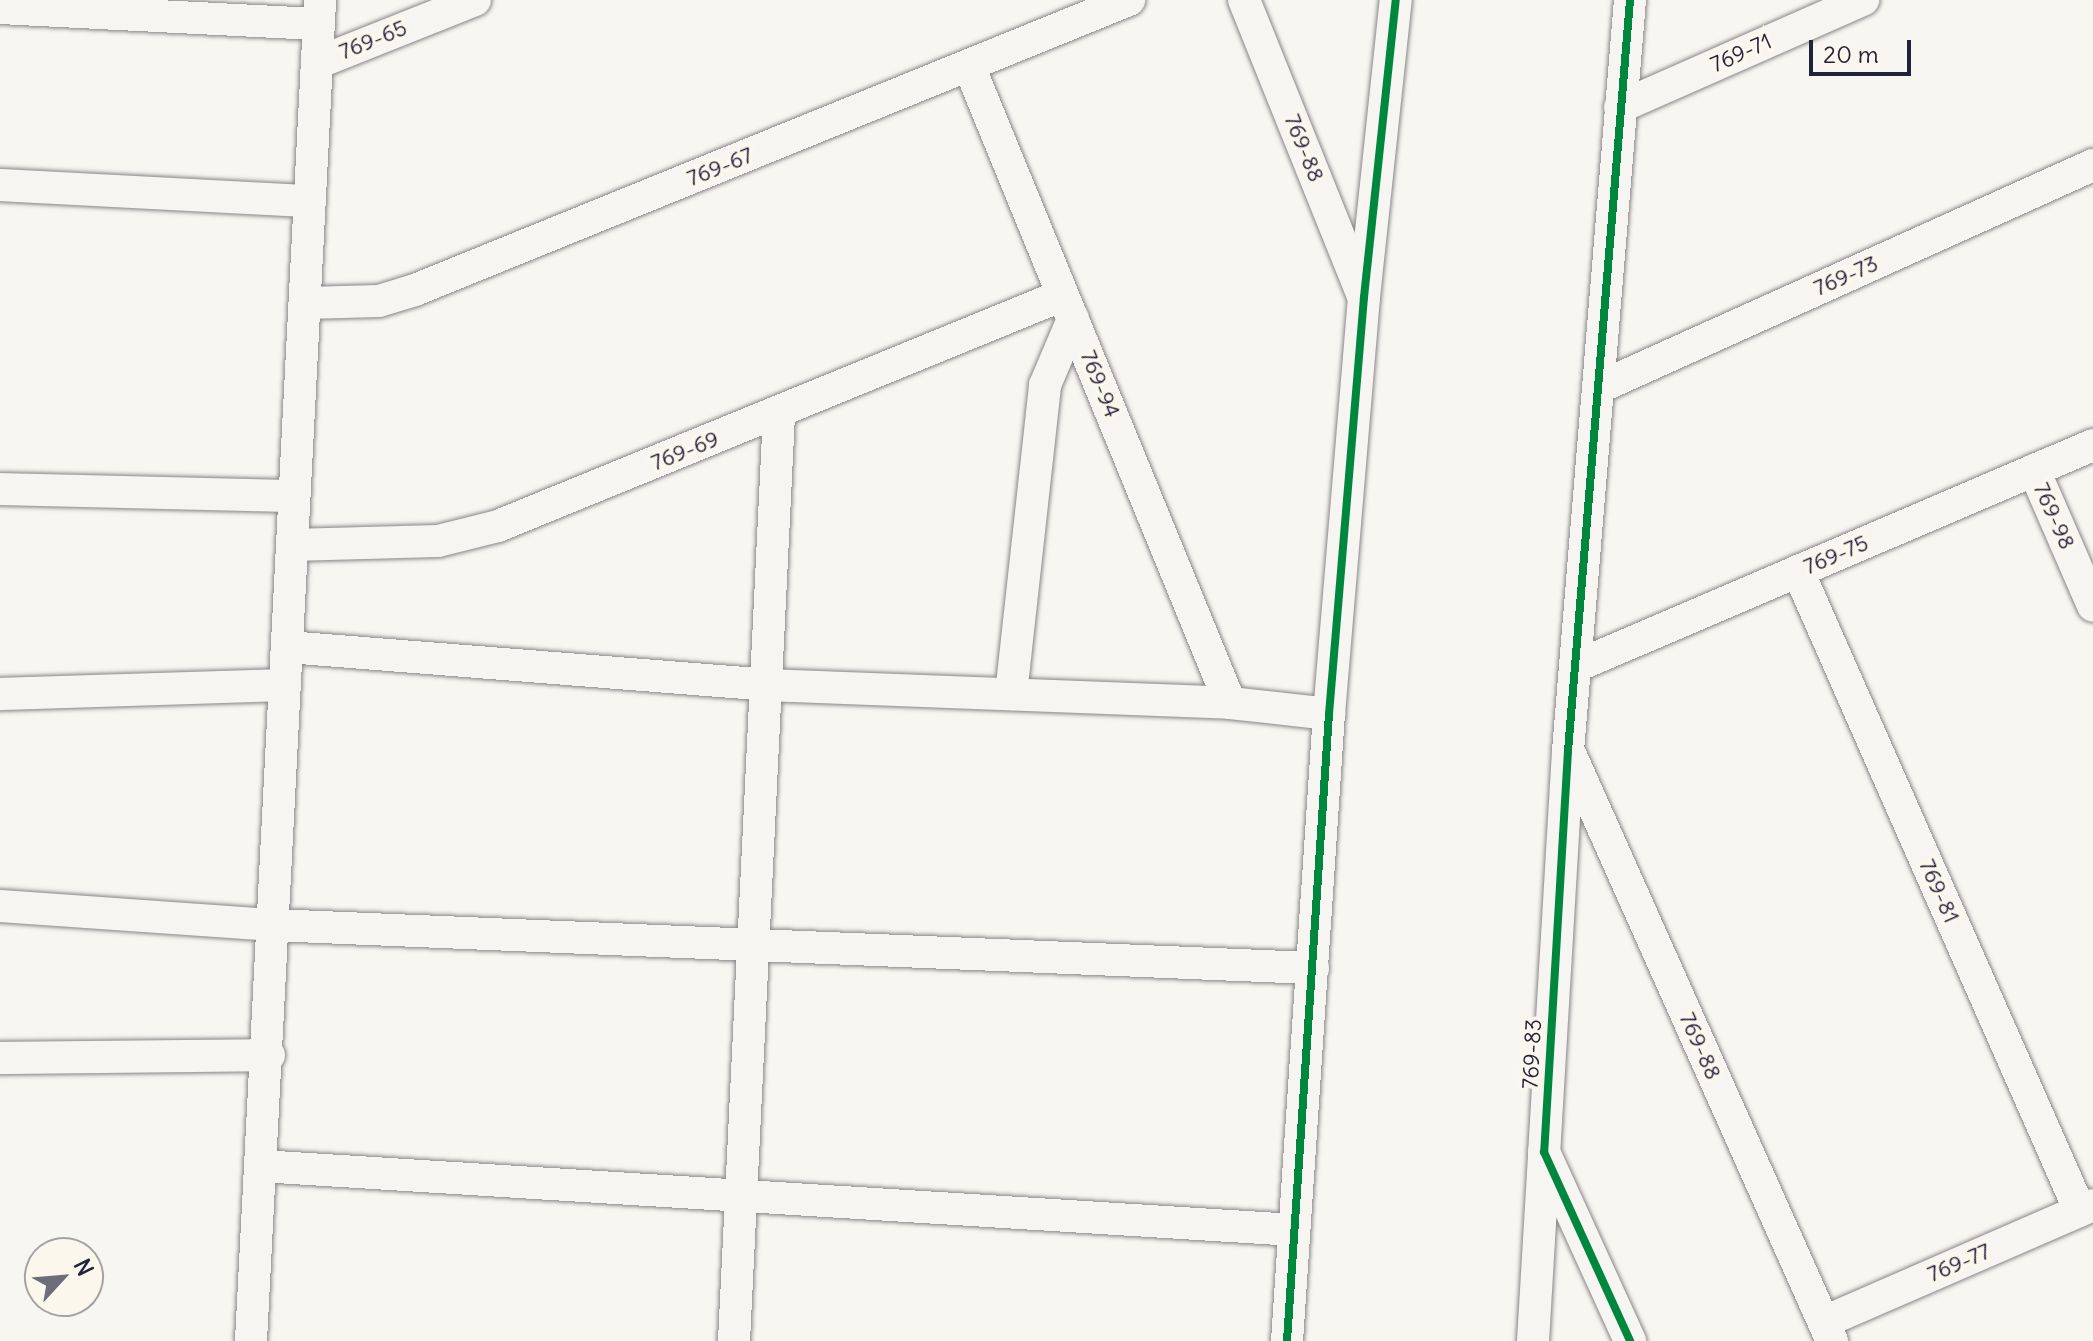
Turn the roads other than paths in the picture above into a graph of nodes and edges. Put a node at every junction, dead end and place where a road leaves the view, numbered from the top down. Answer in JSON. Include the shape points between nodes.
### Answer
{"nodes":[{"id":1,"x":475,"y":0,"type":"edge"},
{"id":2,"x":1129,"y":0,"type":"edge"},
{"id":3,"x":1244,"y":0,"type":"edge"},
{"id":4,"x":1396,"y":0,"type":"edge"},
{"id":5,"x":1630,"y":0,"type":"edge"},
{"id":6,"x":1863,"y":0,"type":"edge"},
{"id":7,"x":0,"y":8,"type":"edge"},
{"id":8,"x":319,"y":12,"type":"edge"},
{"id":9,"x":317,"y":63,"type":"junction"},
{"id":10,"x":969,"y":66,"type":"junction"},
{"id":11,"x":1620,"y":107,"type":"junction"},
{"id":12,"x":2093,"y":165,"type":"edge"},
{"id":13,"x":0,"y":185,"type":"edge"},
{"id":14,"x":309,"y":201,"type":"junction"},
{"id":15,"x":1364,"y":297,"type":"junction"},
{"id":16,"x":305,"y":303,"type":"junction"},
{"id":17,"x":1068,"y":307,"type":"junction"},
{"id":18,"x":1600,"y":387,"type":"junction"},
{"id":19,"x":779,"y":414,"type":"junction"},
{"id":20,"x":2093,"y":445,"type":"edge"},
{"id":21,"x":2034,"y":470,"type":"junction"},
{"id":22,"x":0,"y":489,"type":"edge"},
{"id":23,"x":294,"y":496,"type":"junction"},
{"id":24,"x":292,"y":545,"type":"junction"},
{"id":25,"x":1798,"y":571,"type":"junction"},
{"id":26,"x":2093,"y":606,"type":"edge"},
{"id":27,"x":287,"y":647,"type":"junction"},
{"id":28,"x":1579,"y":665,"type":"junction"},
{"id":29,"x":285,"y":685,"type":"junction"},
{"id":30,"x":766,"y":685,"type":"junction"},
{"id":31,"x":0,"y":694,"type":"edge"},
{"id":32,"x":1011,"y":694,"type":"junction"},
{"id":33,"x":1230,"y":703,"type":"junction"},
{"id":34,"x":1329,"y":714,"type":"junction"},
{"id":35,"x":1568,"y":751,"type":"junction"},
{"id":36,"x":0,"y":906,"type":"edge"},
{"id":37,"x":272,"y":925,"type":"junction"},
{"id":38,"x":753,"y":943,"type":"junction"},
{"id":39,"x":1313,"y":968,"type":"junction"},
{"id":40,"x":269,"y":1055,"type":"junction"},
{"id":41,"x":0,"y":1058,"type":"edge"},
{"id":42,"x":1544,"y":1152,"type":"junction"},
{"id":43,"x":260,"y":1166,"type":"junction"},
{"id":44,"x":741,"y":1199,"type":"junction"},
{"id":45,"x":2086,"y":1208,"type":"edge"},
{"id":46,"x":1294,"y":1230,"type":"junction"},
{"id":47,"x":1828,"y":1331,"type":"edge"},
{"id":48,"x":251,"y":1341,"type":"edge"},
{"id":49,"x":734,"y":1341,"type":"edge"},
{"id":50,"x":1287,"y":1341,"type":"edge"},
{"id":51,"x":1533,"y":1341,"type":"edge"},
{"id":52,"x":1630,"y":1341,"type":"edge"}],
"edges":[{"from":1,"to":9,"type":"street","name":"769-65"},
{"from":2,"to":10,"type":"street","name":"769-67"},
{"from":3,"to":15,"type":"street","name":"769-88"},
{"from":4,"to":15,"type":"street"},
{"from":5,"to":11,"type":"street","name":"769-83"},
{"from":6,"to":11,"type":"street","name":"769-71"},
{"from":7,"to":8,"type":"street"},
{"from":8,"to":9,"type":"street"},
{"from":9,"to":14,"type":"street"},
{"from":10,"to":16,"type":"street","name":"769-67","via":[[415,290],[379,301]]},
{"from":10,"to":17,"type":"street","name":"769-94"},
{"from":11,"to":18,"type":"street","name":"769-83"},
{"from":12,"to":18,"type":"street","name":"769-73"},
{"from":13,"to":14,"type":"street"},
{"from":14,"to":16,"type":"street"},
{"from":15,"to":34,"type":"street"},
{"from":16,"to":23,"type":"street"},
{"from":17,"to":19,"type":"street","name":"769-69"},
{"from":17,"to":32,"type":"street","via":[[1045,385]]},
{"from":17,"to":33,"type":"street","name":"769-94"},
{"from":18,"to":28,"type":"street","name":"769-83"},
{"from":19,"to":24,"type":"street","name":"769-69","via":[[498,526],[438,541]]},
{"from":19,"to":30,"type":"street"},
{"from":20,"to":21,"type":"street","name":"769-75"},
{"from":21,"to":25,"type":"street","name":"769-75"},
{"from":21,"to":26,"type":"street","name":"769-98"},
{"from":22,"to":23,"type":"street"},
{"from":23,"to":24,"type":"street"},
{"from":24,"to":27,"type":"street"},
{"from":25,"to":28,"type":"street","name":"769-75"},
{"from":25,"to":45,"type":"street","name":"769-81"},
{"from":27,"to":29,"type":"street"},
{"from":27,"to":30,"type":"street"},
{"from":28,"to":35,"type":"street","name":"769-83"},
{"from":29,"to":31,"type":"street"},
{"from":29,"to":37,"type":"street"},
{"from":30,"to":32,"type":"street"},
{"from":30,"to":38,"type":"street"},
{"from":32,"to":33,"type":"street"},
{"from":33,"to":34,"type":"street"},
{"from":34,"to":39,"type":"street"},
{"from":35,"to":42,"type":"street","name":"769-83"},
{"from":35,"to":47,"type":"street","name":"769-88"},
{"from":36,"to":37,"type":"street"},
{"from":37,"to":38,"type":"street"},
{"from":37,"to":40,"type":"street"},
{"from":38,"to":39,"type":"street"},
{"from":38,"to":44,"type":"street"},
{"from":39,"to":46,"type":"street"},
{"from":40,"to":41,"type":"street"},
{"from":40,"to":43,"type":"street"},
{"from":42,"to":51,"type":"street"},
{"from":42,"to":52,"type":"street","name":"769-83"},
{"from":43,"to":44,"type":"street"},
{"from":43,"to":48,"type":"street"},
{"from":44,"to":46,"type":"street"},
{"from":44,"to":49,"type":"street"},
{"from":45,"to":47,"type":"street","name":"769-77"},
{"from":46,"to":50,"type":"street"}]}
